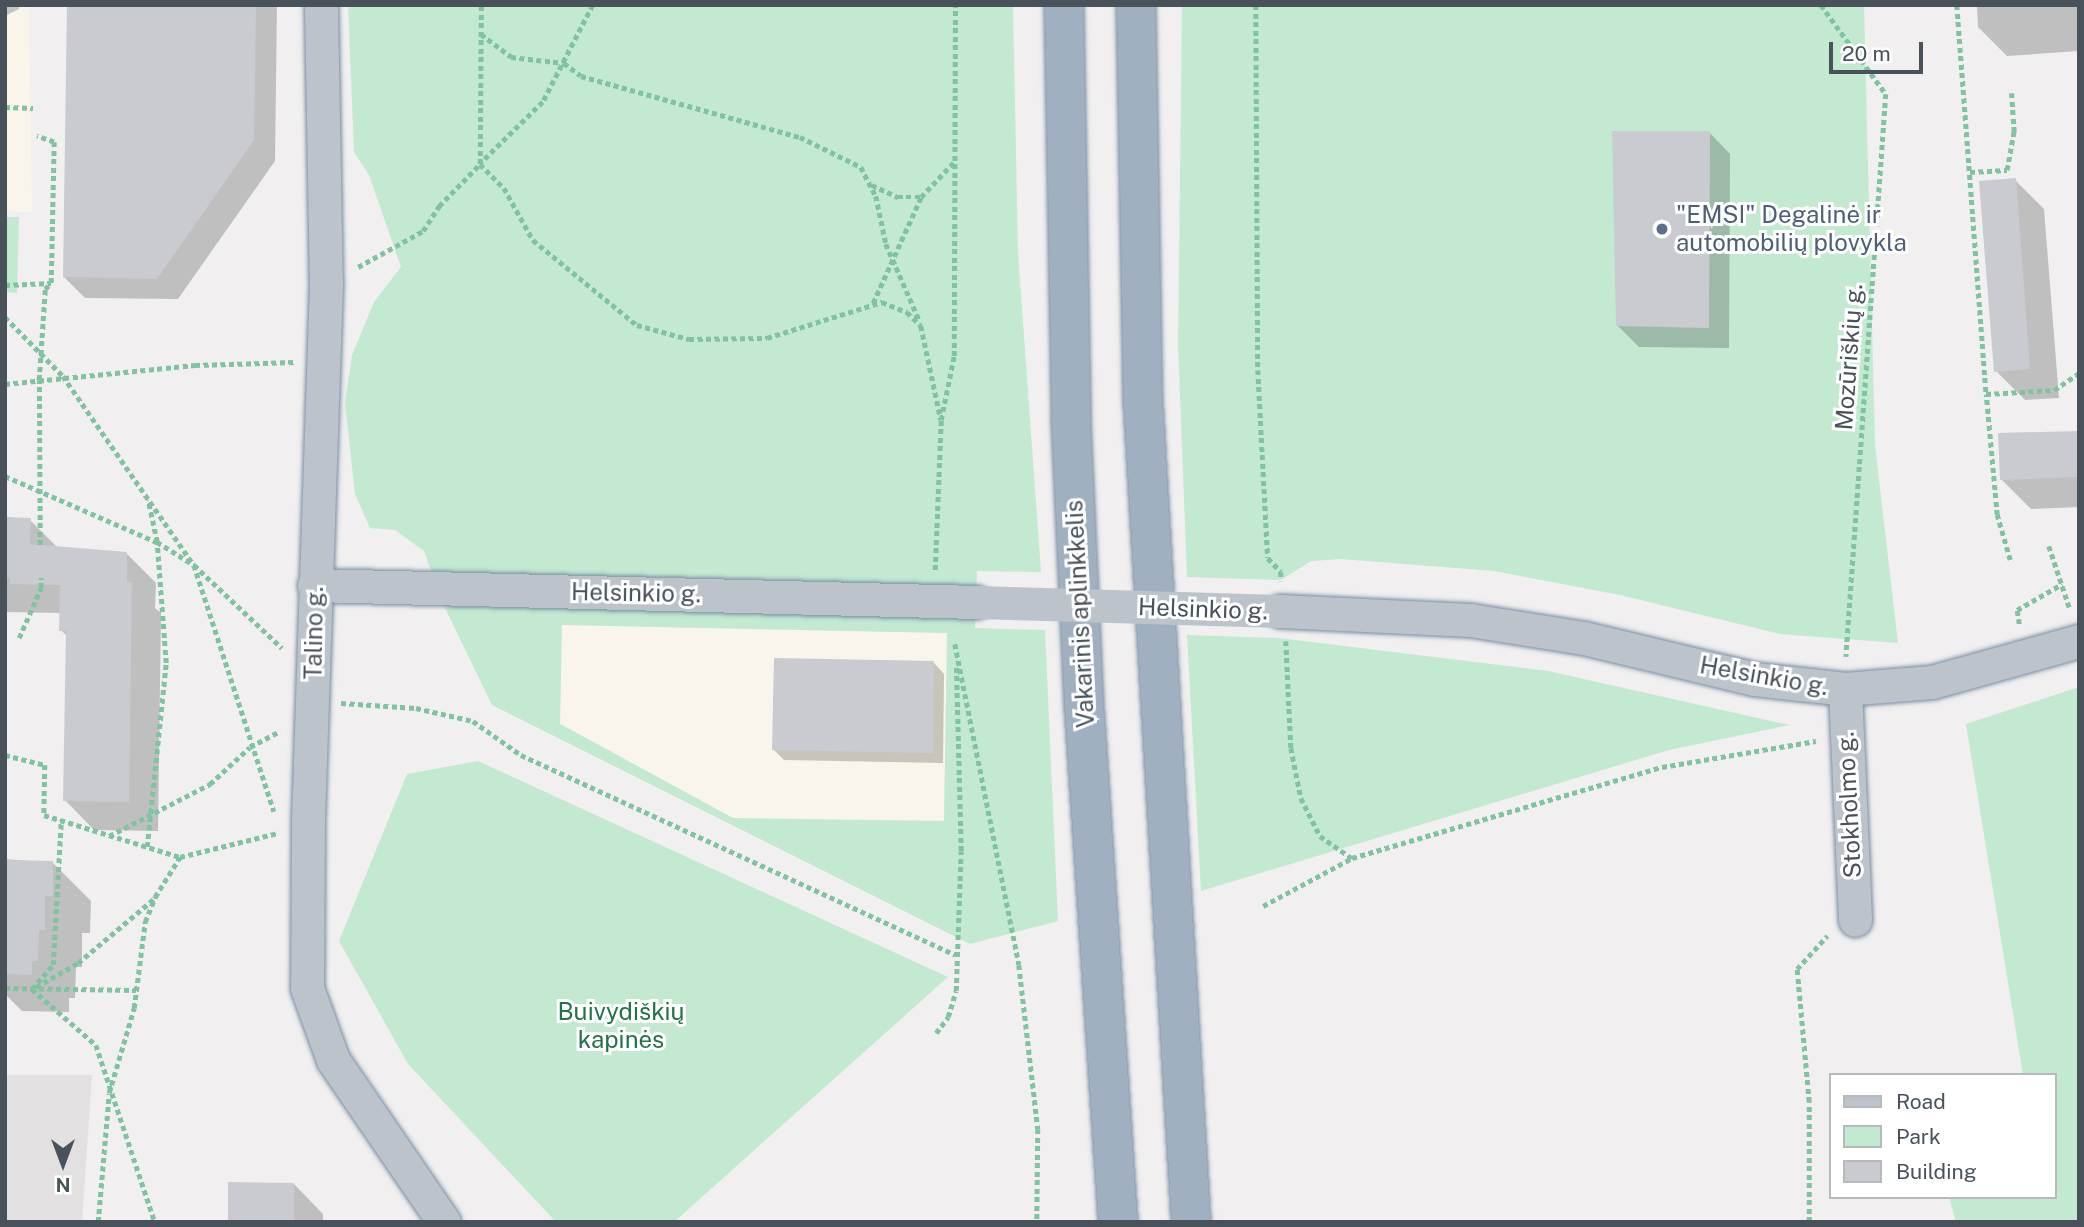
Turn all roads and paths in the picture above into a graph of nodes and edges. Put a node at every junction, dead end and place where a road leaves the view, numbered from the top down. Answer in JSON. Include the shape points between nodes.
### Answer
{"nodes":[{"id":1,"x":321,"y":5,"type":"edge"},
{"id":2,"x":481,"y":5,"type":"edge"},
{"id":3,"x":593,"y":5,"type":"edge"},
{"id":4,"x":955,"y":5,"type":"edge"},
{"id":5,"x":1064,"y":5,"type":"edge"},
{"id":6,"x":1136,"y":5,"type":"edge"},
{"id":7,"x":1256,"y":5,"type":"edge"},
{"id":8,"x":1821,"y":5,"type":"edge"},
{"id":9,"x":1957,"y":5,"type":"edge"},
{"id":10,"x":481,"y":34,"type":"junction"},
{"id":11,"x":565,"y":63,"type":"junction"},
{"id":12,"x":2011,"y":93,"type":"dead end"},
{"id":13,"x":5,"y":107,"type":"edge"},
{"id":14,"x":33,"y":108,"type":"dead end"},
{"id":15,"x":37,"y":136,"type":"dead end"},
{"id":16,"x":955,"y":161,"type":"junction"},
{"id":17,"x":480,"y":164,"type":"junction"},
{"id":18,"x":1970,"y":172,"type":"junction"},
{"id":19,"x":871,"y":184,"type":"junction"},
{"id":20,"x":921,"y":197,"type":"junction"},
{"id":21,"x":894,"y":265,"type":"junction"},
{"id":22,"x":51,"y":283,"type":"junction"},
{"id":23,"x":326,"y":283,"type":"junction"},
{"id":24,"x":5,"y":285,"type":"edge"},
{"id":25,"x":873,"y":303,"type":"junction"},
{"id":26,"x":5,"y":317,"type":"edge"},
{"id":27,"x":921,"y":326,"type":"junction"},
{"id":28,"x":40,"y":353,"type":"junction"},
{"id":29,"x":324,"y":361,"type":"junction"},
{"id":30,"x":2079,"y":373,"type":"edge"},
{"id":31,"x":63,"y":376,"type":"junction"},
{"id":32,"x":39,"y":380,"type":"junction"},
{"id":33,"x":5,"y":384,"type":"edge"},
{"id":34,"x":1986,"y":394,"type":"junction"},
{"id":35,"x":941,"y":420,"type":"junction"},
{"id":36,"x":5,"y":476,"type":"edge"},
{"id":37,"x":39,"y":491,"type":"junction"},
{"id":38,"x":147,"y":496,"type":"junction"},
{"id":39,"x":157,"y":542,"type":"junction"},
{"id":40,"x":40,"y":545,"type":"dead end"},
{"id":41,"x":2049,"y":546,"type":"dead end"},
{"id":42,"x":2010,"y":560,"type":"dead end"},
{"id":43,"x":194,"y":565,"type":"junction"},
{"id":44,"x":41,"y":578,"type":"dead end"},
{"id":45,"x":936,"y":578,"type":"dead end"},
{"id":46,"x":2062,"y":584,"type":"junction"},
{"id":47,"x":314,"y":585,"type":"junction"},
{"id":48,"x":2070,"y":609,"type":"dead end"},
{"id":49,"x":1282,"y":611,"type":"junction"},
{"id":50,"x":2019,"y":625,"type":"dead end"},
{"id":51,"x":954,"y":634,"type":"dead end"},
{"id":52,"x":19,"y":638,"type":"dead end"},
{"id":53,"x":2079,"y":641,"type":"edge"},
{"id":54,"x":955,"y":644,"type":"junction"},
{"id":55,"x":313,"y":655,"type":"junction"},
{"id":56,"x":1845,"y":689,"type":"junction"},
{"id":57,"x":313,"y":708,"type":"junction"},
{"id":58,"x":1845,"y":737,"type":"junction"},
{"id":59,"x":250,"y":747,"type":"junction"},
{"id":60,"x":5,"y":755,"type":"edge"},
{"id":61,"x":152,"y":814,"type":"junction"},
{"id":62,"x":61,"y":820,"type":"junction"},
{"id":63,"x":295,"y":826,"type":"junction"},
{"id":64,"x":109,"y":836,"type":"junction"},
{"id":65,"x":147,"y":847,"type":"junction"},
{"id":66,"x":180,"y":857,"type":"junction"},
{"id":67,"x":1352,"y":858,"type":"junction"},
{"id":68,"x":155,"y":897,"type":"junction"},
{"id":69,"x":1263,"y":906,"type":"dead end"},
{"id":70,"x":1855,"y":920,"type":"joint"},
{"id":71,"x":955,"y":955,"type":"junction"},
{"id":72,"x":5,"y":988,"type":"edge"},
{"id":73,"x":32,"y":989,"type":"junction"},
{"id":74,"x":136,"y":990,"type":"junction"},
{"id":75,"x":936,"y":1033,"type":"dead end"},
{"id":76,"x":109,"y":1093,"type":"junction"},
{"id":77,"x":98,"y":1222,"type":"edge"},
{"id":78,"x":155,"y":1222,"type":"edge"},
{"id":79,"x":444,"y":1222,"type":"edge"},
{"id":80,"x":1037,"y":1222,"type":"edge"},
{"id":81,"x":1118,"y":1222,"type":"edge"},
{"id":82,"x":1191,"y":1222,"type":"edge"},
{"id":83,"x":1809,"y":1222,"type":"edge"}],
"edges":[{"from":1,"to":23,"type":"street","name":"Talino g."},
{"from":2,"to":10,"type":"path"},
{"from":3,"to":11,"type":"path"},
{"from":4,"to":16,"type":"path"},
{"from":5,"to":81,"type":"highway","name":"Vakarinis aplinkkelis","via":[[1071,433],[1084,718]]},
{"from":6,"to":82,"type":"highway","via":[[1143,401]]},
{"from":7,"to":49,"type":"path","via":[[1258,370],[1268,558],[1281,572]]},
{"from":8,"to":56,"type":"path","name":"Mozūriškių g.","via":[[1886,94]]},
{"from":9,"to":18,"type":"path"},
{"from":10,"to":11,"type":"path","via":[[511,57]]},
{"from":10,"to":17,"type":"path"},
{"from":11,"to":17,"type":"path","via":[[543,102]]},
{"from":11,"to":19,"type":"path","via":[[581,76],[800,137],[861,167]]},
{"from":12,"to":18,"type":"path","via":[[2014,132],[2007,170]]},
{"from":13,"to":14,"type":"path"},
{"from":15,"to":22,"type":"path","via":[[54,142]]},
{"from":16,"to":20,"type":"path"},
{"from":16,"to":35,"type":"path","via":[[954,356]]},
{"from":17,"to":23,"type":"path","via":[[439,206],[424,231]]},
{"from":17,"to":25,"type":"path","via":[[504,188],[533,240],[637,325],[689,339],[768,338]]},
{"from":18,"to":34,"type":"path"},
{"from":19,"to":20,"type":"path","via":[[898,197]]},
{"from":19,"to":21,"type":"path"},
{"from":20,"to":21,"type":"path"},
{"from":21,"to":25,"type":"path"},
{"from":21,"to":27,"type":"path"},
{"from":22,"to":24,"type":"path"},
{"from":22,"to":28,"type":"path","via":[[45,289]]},
{"from":23,"to":29,"type":"street","name":"Talino g."},
{"from":25,"to":27,"type":"path","via":[[907,312]]},
{"from":26,"to":28,"type":"path"},
{"from":27,"to":35,"type":"path"},
{"from":28,"to":31,"type":"path"},
{"from":28,"to":32,"type":"path"},
{"from":29,"to":31,"type":"path"},
{"from":29,"to":47,"type":"street","name":"Talino g."},
{"from":30,"to":34,"type":"path","via":[[2053,390]]},
{"from":31,"to":32,"type":"path"},
{"from":31,"to":38,"type":"path"},
{"from":32,"to":33,"type":"path"},
{"from":32,"to":37,"type":"path"},
{"from":34,"to":42,"type":"path","via":[[1997,515]]},
{"from":35,"to":45,"type":"path"},
{"from":36,"to":37,"type":"path"},
{"from":37,"to":39,"type":"path"},
{"from":37,"to":40,"type":"path"},
{"from":38,"to":39,"type":"path"},
{"from":38,"to":43,"type":"path"},
{"from":39,"to":43,"type":"path"},
{"from":39,"to":61,"type":"path","via":[[166,663]]},
{"from":41,"to":46,"type":"path"},
{"from":43,"to":55,"type":"path","via":[[287,652]]},
{"from":43,"to":59,"type":"path"},
{"from":44,"to":52,"type":"path"},
{"from":46,"to":48,"type":"path"},
{"from":46,"to":50,"type":"path","via":[[2018,610]]},
{"from":47,"to":49,"type":"street","name":"Helsinkio g.","bridge":true},
{"from":47,"to":55,"type":"street","name":"Talino g."},
{"from":49,"to":56,"type":"street","name":"Helsinkio g.","via":[[1469,620],[1584,638],[1755,679]]},
{"from":49,"to":67,"type":"path","via":[[1291,748],[1301,798],[1320,836]]},
{"from":51,"to":54,"type":"path"},
{"from":53,"to":56,"type":"street","name":"Helsinkio g.","via":[[1932,682]]},
{"from":54,"to":71,"type":"path","via":[[961,851]]},
{"from":54,"to":80,"type":"path","via":[[1019,965],[1038,1129]]},
{"from":55,"to":57,"type":"street","name":"Talino g."},
{"from":56,"to":58,"type":"street","name":"Stokholmo g."},
{"from":57,"to":59,"type":"path"},
{"from":57,"to":63,"type":"street","name":"Talino g."},
{"from":57,"to":71,"type":"path","via":[[415,708],[473,721],[521,755]]},
{"from":58,"to":67,"type":"path","via":[[1662,767]]},
{"from":58,"to":70,"type":"street","name":"Stokholmo g."},
{"from":59,"to":61,"type":"path","via":[[210,784]]},
{"from":59,"to":63,"type":"path"},
{"from":60,"to":62,"type":"path","via":[[45,765],[44,815]]},
{"from":61,"to":64,"type":"path"},
{"from":61,"to":65,"type":"path"},
{"from":62,"to":64,"type":"path"},
{"from":62,"to":73,"type":"path","via":[[53,965]]},
{"from":63,"to":66,"type":"path"},
{"from":63,"to":79,"type":"street","name":"Talino g.","via":[[307,988],[317,1025],[333,1060]]},
{"from":64,"to":65,"type":"path"},
{"from":65,"to":66,"type":"path"},
{"from":66,"to":68,"type":"path"},
{"from":67,"to":69,"type":"path"},
{"from":68,"to":73,"type":"path","via":[[78,963]]},
{"from":68,"to":74,"type":"path"},
{"from":70,"to":83,"type":"path","via":[[1829,933],[1797,969],[1809,1102]]},
{"from":71,"to":75,"type":"path","via":[[956,991],[948,1017]]},
{"from":72,"to":73,"type":"path"},
{"from":73,"to":74,"type":"path"},
{"from":73,"to":76,"type":"path","via":[[96,1045]]},
{"from":74,"to":76,"type":"path"},
{"from":76,"to":77,"type":"path"},
{"from":76,"to":78,"type":"path"}]}
